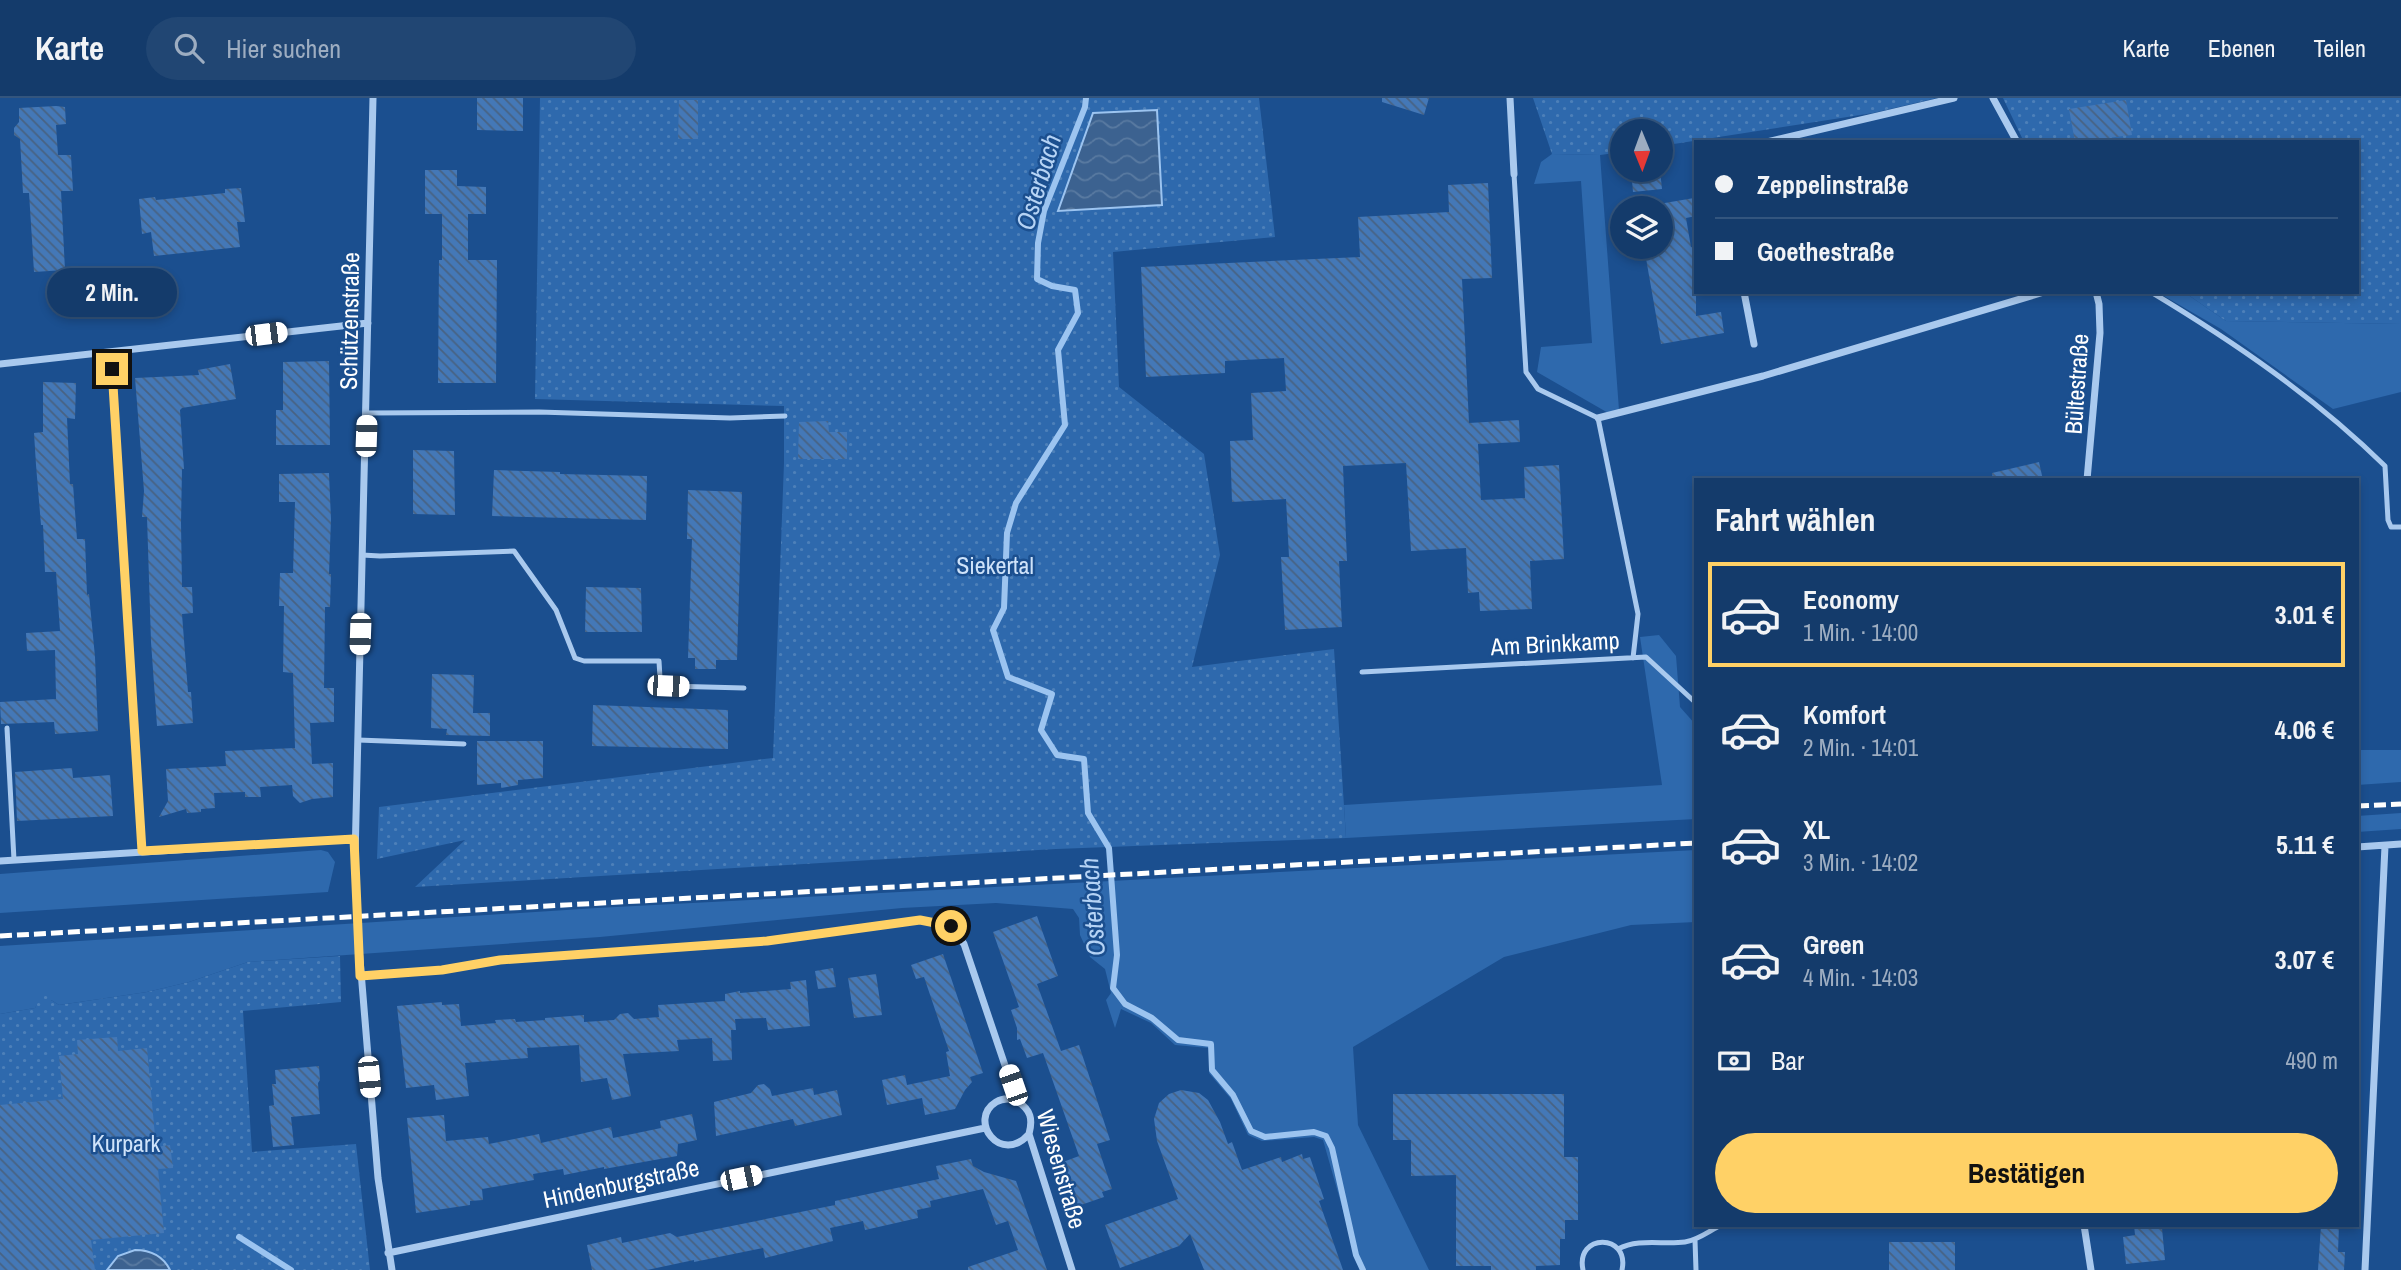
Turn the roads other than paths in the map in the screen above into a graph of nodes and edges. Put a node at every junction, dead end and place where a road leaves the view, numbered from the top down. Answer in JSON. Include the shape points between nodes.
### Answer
{"nodes":[{"id":1,"x":373,"y":98,"type":"edge"},
{"id":2,"x":1510,"y":98,"type":"edge"},
{"id":3,"x":1954,"y":98,"type":"edge"},
{"id":4,"x":1993,"y":98,"type":"edge"},
{"id":5,"x":1776,"y":140,"type":"edge"},
{"id":6,"x":2016,"y":140,"type":"edge"},
{"id":7,"x":1514,"y":174,"type":"joint"},
{"id":8,"x":1744,"y":294,"type":"edge"},
{"id":9,"x":2037,"y":294,"type":"edge"},
{"id":10,"x":2096,"y":294,"type":"edge"},
{"id":11,"x":2154,"y":294,"type":"edge"},
{"id":12,"x":368,"y":323,"type":"junction"},
{"id":13,"x":1754,"y":344,"type":"dead end"},
{"id":14,"x":111,"y":353,"type":"junction"},
{"id":15,"x":0,"y":364,"type":"edge"},
{"id":16,"x":367,"y":412,"type":"junction"},
{"id":17,"x":785,"y":416,"type":"dead end"},
{"id":18,"x":1598,"y":418,"type":"junction"},
{"id":19,"x":2087,"y":478,"type":"edge"},
{"id":20,"x":2401,"y":527,"type":"edge"},
{"id":21,"x":362,"y":555,"type":"junction"},
{"id":22,"x":1633,"y":658,"type":"junction"},
{"id":23,"x":1362,"y":672,"type":"dead end"},
{"id":24,"x":744,"y":688,"type":"dead end"},
{"id":25,"x":1694,"y":701,"type":"edge"},
{"id":26,"x":7,"y":728,"type":"dead end"},
{"id":27,"x":358,"y":740,"type":"junction"},
{"id":28,"x":464,"y":744,"type":"dead end"},
{"id":29,"x":354,"y":839,"type":"junction"},
{"id":30,"x":2401,"y":844,"type":"edge"},
{"id":31,"x":2385,"y":846,"type":"junction"},
{"id":32,"x":2359,"y":847,"type":"edge"},
{"id":33,"x":142,"y":851,"type":"junction"},
{"id":34,"x":14,"y":860,"type":"junction"},
{"id":35,"x":0,"y":861,"type":"edge"},
{"id":36,"x":360,"y":976,"type":"junction"},
{"id":37,"x":1017,"y":1101,"type":"junction"},
{"id":38,"x":985,"y":1128,"type":"junction"},
{"id":39,"x":1029,"y":1134,"type":"junction"},
{"id":40,"x":1718,"y":1227,"type":"edge"},
{"id":41,"x":2084,"y":1227,"type":"edge"},
{"id":42,"x":1695,"y":1240,"type":"junction"},
{"id":43,"x":1618,"y":1249,"type":"junction"},
{"id":44,"x":389,"y":1256,"type":"junction"},
{"id":45,"x":392,"y":1270,"type":"edge"},
{"id":46,"x":1072,"y":1270,"type":"edge"},
{"id":47,"x":1583,"y":1270,"type":"edge"},
{"id":48,"x":1622,"y":1270,"type":"edge"},
{"id":49,"x":1696,"y":1270,"type":"edge"},
{"id":50,"x":2091,"y":1270,"type":"edge"},
{"id":51,"x":2365,"y":1270,"type":"edge"}],
"edges":[{"from":1,"to":12,"type":"street","name":"Schützenstraße"},
{"from":2,"to":7,"type":"street"},
{"from":3,"to":5,"type":"street"},
{"from":4,"to":6,"type":"street"},
{"from":7,"to":18,"type":"lane","via":[[1526,372],[1538,390]]},
{"from":8,"to":13,"type":"street"},
{"from":9,"to":18,"type":"street","via":[[1763,376]]},
{"from":10,"to":19,"type":"street","name":"Bültestraße","via":[[2100,333]]},
{"from":11,"to":20,"type":"lane","via":[[2297,389],[2369,450],[2385,466],[2388,520],[2391,527]]},
{"from":12,"to":14,"type":"street"},
{"from":12,"to":16,"type":"street","name":"Schützenstraße"},
{"from":14,"to":15,"type":"street"},
{"from":14,"to":33,"type":"street"},
{"from":16,"to":17,"type":"lane"},
{"from":16,"to":21,"type":"street","name":"Schützenstraße"},
{"from":18,"to":22,"type":"lane","name":"Am Brinkkamp","via":[[1638,614]]},
{"from":21,"to":24,"type":"lane","via":[[514,551],[556,610],[575,658],[659,661],[660,678],[668,686]]},
{"from":21,"to":27,"type":"street","name":"Schützenstraße"},
{"from":22,"to":23,"type":"lane","name":"Am Brinkkamp"},
{"from":22,"to":25,"type":"lane","via":[[1646,657]]},
{"from":26,"to":34,"type":"lane"},
{"from":27,"to":28,"type":"lane"},
{"from":27,"to":29,"type":"street","name":"Schützenstraße"},
{"from":29,"to":33,"type":"street"},
{"from":29,"to":36,"type":"street","name":"Schützenstraße","bridge":true},
{"from":30,"to":31,"type":"street"},
{"from":31,"to":32,"type":"street"},
{"from":31,"to":51,"type":"street"},
{"from":33,"to":34,"type":"street"},
{"from":34,"to":35,"type":"street"},
{"from":36,"to":37,"type":"street","name":"Wiesenstraße","via":[[500,960],[767,941],[920,920],[951,926],[964,944]]},
{"from":36,"to":44,"type":"street"},
{"from":37,"to":38,"type":"street","via":[[1003,1099],[994,1104],[985,1117]]},
{"from":37,"to":39,"type":"street","name":"Wiesenstraße","via":[[1031,1116]]},
{"from":38,"to":39,"type":"street","via":[[1005,1146]]},
{"from":38,"to":44,"type":"street","name":"Hindenburgstraße"},
{"from":39,"to":46,"type":"street","name":"Wiesenstraße"},
{"from":40,"to":42,"type":"lane"},
{"from":41,"to":50,"type":"street"},
{"from":42,"to":43,"type":"lane","via":[[1629,1243]]},
{"from":42,"to":49,"type":"lane"},
{"from":43,"to":47,"type":"lane","via":[[1607,1242],[1593,1244],[1583,1254]]},
{"from":43,"to":48,"type":"lane"},
{"from":44,"to":45,"type":"street"}]}
